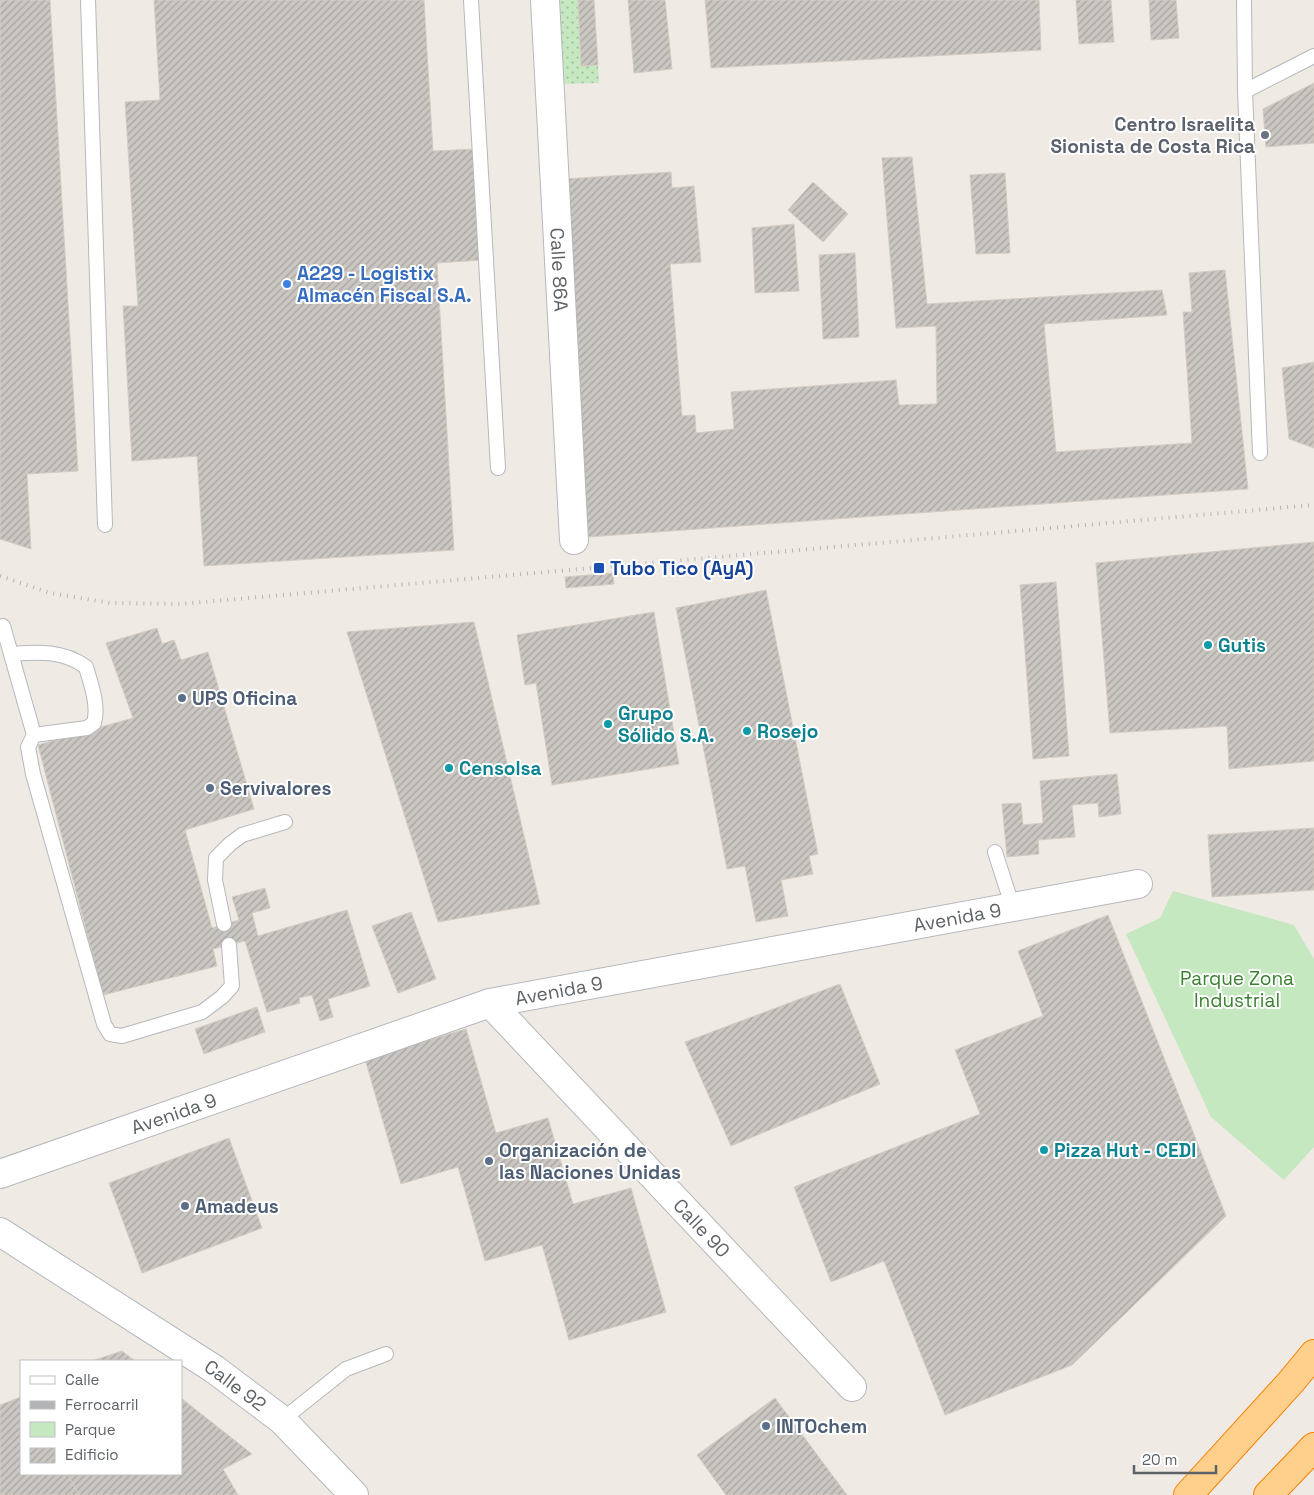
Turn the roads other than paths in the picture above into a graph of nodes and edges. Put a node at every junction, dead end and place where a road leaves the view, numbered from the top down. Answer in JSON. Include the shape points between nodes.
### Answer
{"nodes":[{"id":1,"x":88,"y":0,"type":"edge"},
{"id":2,"x":471,"y":0,"type":"edge"},
{"id":3,"x":545,"y":0,"type":"edge"},
{"id":4,"x":1244,"y":0,"type":"edge"},
{"id":5,"x":1314,"y":56,"type":"edge"},
{"id":6,"x":1245,"y":91,"type":"junction"},
{"id":7,"x":1260,"y":453,"type":"dead end"},
{"id":8,"x":498,"y":468,"type":"dead end"},
{"id":9,"x":105,"y":525,"type":"dead end"},
{"id":10,"x":574,"y":540,"type":"dead end"},
{"id":11,"x":3,"y":626,"type":"dead end"},
{"id":12,"x":11,"y":654,"type":"junction"},
{"id":13,"x":34,"y":736,"type":"junction"},
{"id":14,"x":285,"y":822,"type":"dead end"},
{"id":15,"x":995,"y":852,"type":"dead end"},
{"id":16,"x":1138,"y":884,"type":"dead end"},
{"id":17,"x":1013,"y":908,"type":"junction"},
{"id":18,"x":224,"y":924,"type":"dead end"},
{"id":19,"x":229,"y":945,"type":"dead end"},
{"id":20,"x":490,"y":1002,"type":"junction"},
{"id":21,"x":0,"y":1174,"type":"edge"},
{"id":22,"x":0,"y":1232,"type":"edge"},
{"id":23,"x":386,"y":1354,"type":"dead end"},
{"id":24,"x":1314,"y":1354,"type":"edge"},
{"id":25,"x":852,"y":1387,"type":"dead end"},
{"id":26,"x":282,"y":1420,"type":"junction"},
{"id":27,"x":1314,"y":1447,"type":"edge"},
{"id":28,"x":354,"y":1495,"type":"edge"},
{"id":29,"x":1188,"y":1495,"type":"edge"},
{"id":30,"x":1268,"y":1495,"type":"edge"}],
"edges":[{"from":1,"to":9,"type":"lane"},
{"from":2,"to":8,"type":"lane"},
{"from":3,"to":10,"type":"street","name":"Calle 86A"},
{"from":4,"to":6,"type":"lane"},
{"from":5,"to":6,"type":"lane"},
{"from":6,"to":7,"type":"lane"},
{"from":11,"to":12,"type":"lane"},
{"from":12,"to":13,"type":"lane"},
{"from":12,"to":13,"type":"lane","via":[[54,653],[74,658],[86,667],[90,681],[96,717],[94,723],[87,728]]},
{"from":13,"to":19,"type":"lane","via":[[28,747],[33,774],[104,1024],[110,1034],[122,1036],[202,1012],[232,986]]},
{"from":14,"to":18,"type":"lane","via":[[242,835],[216,858],[215,880]]},
{"from":15,"to":17,"type":"lane"},
{"from":16,"to":17,"type":"street","name":"Avenida 9"},
{"from":17,"to":20,"type":"street","name":"Avenida 9"},
{"from":20,"to":21,"type":"street","name":"Avenida 9"},
{"from":20,"to":25,"type":"street","name":"Calle 90"},
{"from":22,"to":26,"type":"street","name":"Calle 92","via":[[214,1368]]},
{"from":23,"to":26,"type":"lane","via":[[346,1369]]},
{"from":24,"to":29,"type":"highway"},
{"from":26,"to":28,"type":"street","name":"Calle 92"},
{"from":27,"to":30,"type":"highway"}]}
